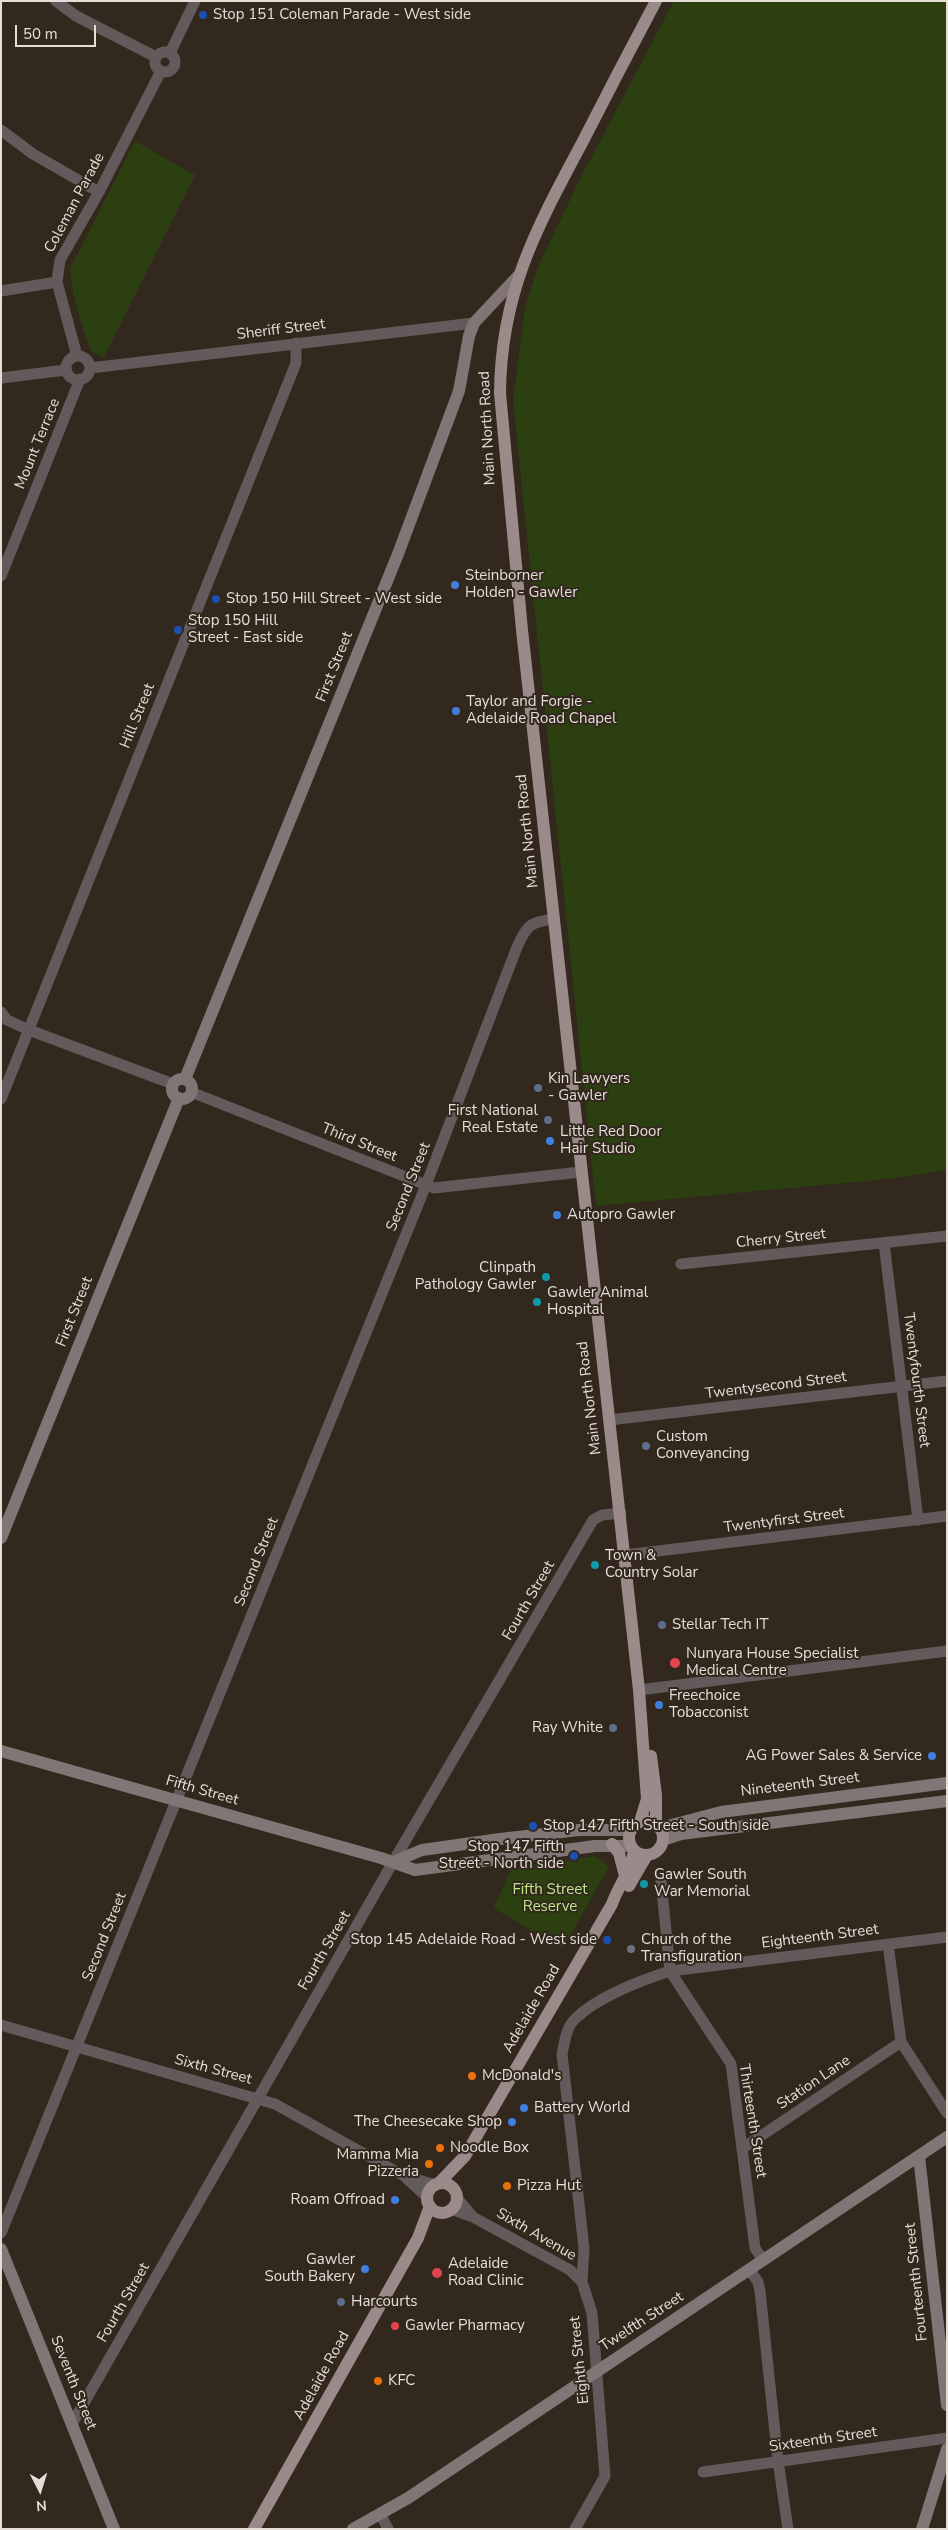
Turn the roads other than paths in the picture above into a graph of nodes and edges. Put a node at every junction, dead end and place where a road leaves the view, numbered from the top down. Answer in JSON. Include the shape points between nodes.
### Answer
{"nodes":[{"id":1,"x":56,"y":1,"type":"edge"},
{"id":2,"x":195,"y":1,"type":"edge"},
{"id":3,"x":656,"y":1,"type":"edge"},
{"id":4,"x":170,"y":53,"type":"junction"},
{"id":5,"x":156,"y":57,"type":"junction"},
{"id":6,"x":161,"y":72,"type":"junction"},
{"id":7,"x":1,"y":130,"type":"edge"},
{"id":8,"x":100,"y":192,"type":"junction"},
{"id":9,"x":519,"y":275,"type":"junction"},
{"id":10,"x":57,"y":282,"type":"junction"},
{"id":11,"x":1,"y":291,"type":"edge"},
{"id":12,"x":474,"y":323,"type":"junction"},
{"id":13,"x":296,"y":344,"type":"junction"},
{"id":14,"x":77,"y":356,"type":"junction"},
{"id":15,"x":90,"y":368,"type":"junction"},
{"id":16,"x":66,"y":370,"type":"junction"},
{"id":17,"x":1,"y":378,"type":"edge"},
{"id":18,"x":80,"y":380,"type":"junction"},
{"id":19,"x":1,"y":576,"type":"edge"},
{"id":20,"x":554,"y":920,"type":"junction"},
{"id":21,"x":1,"y":1012,"type":"edge"},
{"id":22,"x":29,"y":1030,"type":"junction"},
{"id":23,"x":185,"y":1079,"type":"junction"},
{"id":24,"x":173,"y":1084,"type":"junction"},
{"id":25,"x":192,"y":1092,"type":"junction"},
{"id":26,"x":179,"y":1098,"type":"junction"},
{"id":27,"x":1,"y":1099,"type":"edge"},
{"id":28,"x":581,"y":1172,"type":"junction"},
{"id":29,"x":426,"y":1185,"type":"junction"},
{"id":30,"x":947,"y":1236,"type":"edge"},
{"id":31,"x":884,"y":1243,"type":"junction"},
{"id":32,"x":681,"y":1264,"type":"dead end"},
{"id":33,"x":947,"y":1381,"type":"edge"},
{"id":34,"x":902,"y":1386,"type":"junction"},
{"id":35,"x":610,"y":1420,"type":"junction"},
{"id":36,"x":621,"y":1514,"type":"junction"},
{"id":37,"x":947,"y":1516,"type":"edge"},
{"id":38,"x":918,"y":1520,"type":"junction"},
{"id":39,"x":1,"y":1538,"type":"edge"},
{"id":40,"x":626,"y":1554,"type":"junction"},
{"id":41,"x":947,"y":1651,"type":"edge"},
{"id":42,"x":639,"y":1690,"type":"junction"},
{"id":43,"x":1,"y":1751,"type":"edge"},
{"id":44,"x":947,"y":1783,"type":"edge"},
{"id":45,"x":176,"y":1801,"type":"junction"},
{"id":46,"x":947,"y":1801,"type":"edge"},
{"id":47,"x":636,"y":1826,"type":"junction"},
{"id":48,"x":660,"y":1830,"type":"junction"},
{"id":49,"x":612,"y":1844,"type":"junction"},
{"id":50,"x":633,"y":1848,"type":"junction"},
{"id":51,"x":647,"y":1855,"type":"junction"},
{"id":52,"x":393,"y":1862,"type":"junction"},
{"id":53,"x":625,"y":1876,"type":"junction"},
{"id":54,"x":661,"y":1881,"type":"dead end"},
{"id":55,"x":612,"y":1904,"type":"junction"},
{"id":56,"x":947,"y":1937,"type":"edge"},
{"id":57,"x":888,"y":1944,"type":"junction"},
{"id":58,"x":670,"y":1971,"type":"junction"},
{"id":59,"x":1,"y":2025,"type":"edge"},
{"id":60,"x":567,"y":2032,"type":"joint"},
{"id":61,"x":901,"y":2042,"type":"junction"},
{"id":62,"x":76,"y":2048,"type":"junction"},
{"id":63,"x":259,"y":2099,"type":"junction"},
{"id":64,"x":947,"y":2113,"type":"edge"},
{"id":65,"x":947,"y":2138,"type":"edge"},
{"id":66,"x":743,"y":2148,"type":"junction"},
{"id":67,"x":465,"y":2156,"type":"junction"},
{"id":68,"x":919,"y":2156,"type":"junction"},
{"id":69,"x":404,"y":2176,"type":"junction"},
{"id":70,"x":437,"y":2184,"type":"junction"},
{"id":71,"x":428,"y":2202,"type":"junction"},
{"id":72,"x":451,"y":2202,"type":"junction"},
{"id":73,"x":1,"y":2233,"type":"edge"},
{"id":74,"x":418,"y":2238,"type":"junction"},
{"id":75,"x":1,"y":2250,"type":"edge"},
{"id":76,"x":763,"y":2260,"type":"junction"},
{"id":77,"x":749,"y":2269,"type":"junction"},
{"id":78,"x":582,"y":2282,"type":"junction"},
{"id":79,"x":598,"y":2370,"type":"junction"},
{"id":80,"x":947,"y":2406,"type":"edge"},
{"id":81,"x":72,"y":2424,"type":"junction"},
{"id":82,"x":947,"y":2438,"type":"edge"},
{"id":83,"x":947,"y":2449,"type":"edge"},
{"id":84,"x":778,"y":2461,"type":"junction"},
{"id":85,"x":703,"y":2472,"type":"dead end"},
{"id":86,"x":381,"y":2514,"type":"junction"},
{"id":87,"x":114,"y":2529,"type":"edge"},
{"id":88,"x":254,"y":2529,"type":"edge"},
{"id":89,"x":352,"y":2529,"type":"edge"},
{"id":90,"x":388,"y":2529,"type":"edge"},
{"id":91,"x":575,"y":2529,"type":"edge"},
{"id":92,"x":788,"y":2529,"type":"edge"},
{"id":93,"x":922,"y":2529,"type":"edge"}],
"edges":[{"from":1,"to":5,"type":"street","via":[[76,16]]},
{"from":2,"to":4,"type":"street"},
{"from":3,"to":9,"type":"main road","name":"Main North Road","via":[[546,211]]},
{"from":4,"to":5,"type":"street","via":[[160,53]]},
{"from":4,"to":6,"type":"street","via":[[175,66],[170,71]]},
{"from":5,"to":6,"type":"street","via":[[156,67]]},
{"from":6,"to":8,"type":"street","name":"Coleman Parade"},
{"from":7,"to":8,"type":"street","via":[[33,154]]},
{"from":8,"to":10,"type":"street","name":"Coleman Parade","via":[[60,260]]},
{"from":9,"to":12,"type":"street","name":"First Street"},
{"from":9,"to":20,"type":"main road","name":"Main North Road","via":[[502,343],[501,425]]},
{"from":10,"to":11,"type":"street"},
{"from":10,"to":14,"type":"street","name":"Coleman Parade"},
{"from":12,"to":13,"type":"street","name":"Sheriff Street"},
{"from":12,"to":23,"type":"street","name":"First Street","via":[[459,391],[398,554]]},
{"from":13,"to":15,"type":"street","name":"Sheriff Street"},
{"from":13,"to":22,"type":"street","name":"Hill Street","via":[[296,363]]},
{"from":14,"to":15,"type":"street","via":[[87,359]]},
{"from":14,"to":16,"type":"street","via":[[70,359]]},
{"from":15,"to":18,"type":"street","via":[[87,376]]},
{"from":16,"to":17,"type":"street"},
{"from":16,"to":18,"type":"street","via":[[71,377]]},
{"from":18,"to":19,"type":"street","name":"Mount Terrace"},
{"from":20,"to":28,"type":"main road","name":"Main North Road"},
{"from":20,"to":29,"type":"street","name":"Second Street","via":[[531,924],[524,932]]},
{"from":21,"to":22,"type":"street","via":[[7,1020]]},
{"from":22,"to":24,"type":"street"},
{"from":22,"to":27,"type":"street","name":"Hill Street"},
{"from":23,"to":24,"type":"street"},
{"from":23,"to":25,"type":"street","via":[[191,1084]]},
{"from":24,"to":26,"type":"street","via":[[172,1093]]},
{"from":25,"to":26,"type":"street","via":[[187,1098]]},
{"from":25,"to":29,"type":"street","name":"Third Street"},
{"from":26,"to":39,"type":"street","name":"First Street"},
{"from":28,"to":29,"type":"street","name":"Third Street","via":[[434,1188]]},
{"from":28,"to":35,"type":"main road","name":"Main North Road"},
{"from":29,"to":45,"type":"street","name":"Second Street"},
{"from":30,"to":31,"type":"street","name":"Cherry Street"},
{"from":31,"to":32,"type":"street","name":"Cherry Street"},
{"from":31,"to":34,"type":"street","name":"Twentyfourth Street"},
{"from":33,"to":34,"type":"street","name":"Twentysecond Street"},
{"from":34,"to":35,"type":"street","name":"Twentysecond Street"},
{"from":34,"to":38,"type":"street","name":"Twentyfourth Street"},
{"from":35,"to":36,"type":"main road","name":"Main North Road"},
{"from":36,"to":40,"type":"main road","name":"Main North Road"},
{"from":36,"to":52,"type":"street","name":"Fourth Street","via":[[602,1515],[593,1520]]},
{"from":37,"to":38,"type":"street","name":"Twentyfirst Street"},
{"from":38,"to":40,"type":"street","name":"Twentyfirst Street"},
{"from":40,"to":42,"type":"main road","name":"Main North Road"},
{"from":41,"to":42,"type":"street"},
{"from":42,"to":47,"type":"main road","via":[[646,1799]]},
{"from":42,"to":48,"type":"main road","via":[[650,1744]]},
{"from":43,"to":45,"type":"street","name":"Fifth Street"},
{"from":44,"to":48,"type":"street","name":"Nineteenth Street","via":[[721,1812]]},
{"from":45,"to":52,"type":"street","name":"Fifth Street"},
{"from":45,"to":62,"type":"street","name":"Second Street"},
{"from":46,"to":48,"type":"street","via":[[681,1834]]},
{"from":47,"to":48,"type":"main road","via":[[648,1821]]},
{"from":47,"to":50,"type":"main road","via":[[629,1835]]},
{"from":47,"to":52,"type":"street","via":[[422,1850]]},
{"from":48,"to":51,"type":"main road","via":[[658,1850]]},
{"from":49,"to":50,"type":"street","name":"Fifth Street"},
{"from":49,"to":52,"type":"street","name":"Fifth Street","via":[[415,1870]]},
{"from":49,"to":53,"type":"main road","via":[[619,1853]]},
{"from":50,"to":51,"type":"main road"},
{"from":50,"to":53,"type":"main road","name":"Adelaide Road","via":[[632,1863]]},
{"from":51,"to":55,"type":"main road","name":"Adelaide Road","via":[[627,1889]]},
{"from":52,"to":63,"type":"street","name":"Fourth Street"},
{"from":53,"to":55,"type":"main road","name":"Adelaide Road"},
{"from":54,"to":58,"type":"street","name":"Thirteenth Street"},
{"from":55,"to":67,"type":"main road","name":"Adelaide Road"},
{"from":56,"to":57,"type":"street","name":"Eighteenth Street"},
{"from":57,"to":58,"type":"street","name":"Eighteenth Street"},
{"from":57,"to":61,"type":"street"},
{"from":58,"to":60,"type":"street","name":"Eighteenth Street","via":[[650,1977],[595,2004],[575,2019]]},
{"from":58,"to":66,"type":"street","name":"Thirteenth Street","via":[[730,2064]]},
{"from":59,"to":62,"type":"street","name":"Sixth Street"},
{"from":60,"to":78,"type":"street","name":"Eighth Street","via":[[562,2054],[584,2248]]},
{"from":61,"to":64,"type":"street"},
{"from":61,"to":66,"type":"street","name":"Station Lane"},
{"from":62,"to":63,"type":"street","name":"Sixth Street"},
{"from":62,"to":73,"type":"street","name":"Second Street"},
{"from":63,"to":69,"type":"street","name":"Sixth Street","via":[[275,2104]]},
{"from":63,"to":81,"type":"street","name":"Fourth Street"},
{"from":65,"to":68,"type":"street","name":"Twelfth Street"},
{"from":66,"to":76,"type":"street","name":"Thirteenth Street","via":[[755,2248]]},
{"from":67,"to":70,"type":"main road","name":"Adelaide Road"},
{"from":67,"to":72,"type":"main road","name":"Adelaide Road"},
{"from":68,"to":76,"type":"street","name":"Twelfth Street"},
{"from":68,"to":80,"type":"street","name":"Fourteenth Street"},
{"from":69,"to":70,"type":"street","name":"Sixth Street"},
{"from":69,"to":71,"type":"street","name":"Sixth Street"},
{"from":70,"to":71,"type":"main road","name":"Adelaide Road","via":[[430,2190]]},
{"from":70,"to":72,"type":"main road","via":[[450,2185]]},
{"from":71,"to":72,"type":"main road"},
{"from":71,"to":74,"type":"main road","name":"Adelaide Road"},
{"from":72,"to":74,"type":"main road","name":"Adelaide Road"},
{"from":72,"to":78,"type":"street","name":"Sixth Avenue","via":[[570,2270]]},
{"from":74,"to":88,"type":"main road","name":"Adelaide Road"},
{"from":75,"to":81,"type":"street","name":"Seventh Street"},
{"from":76,"to":77,"type":"street","name":"Twelfth Street"},
{"from":77,"to":79,"type":"street","name":"Twelfth Street"},
{"from":77,"to":84,"type":"street","via":[[758,2282],[760,2292]]},
{"from":78,"to":79,"type":"street","name":"Eighth Street","via":[[592,2313]]},
{"from":79,"to":86,"type":"street","name":"Twelfth Street"},
{"from":79,"to":91,"type":"street","name":"Eighth Street","via":[[606,2476]]},
{"from":81,"to":87,"type":"street","name":"Seventh Street"},
{"from":82,"to":84,"type":"street","name":"Sixteenth Street"},
{"from":83,"to":93,"type":"street"},
{"from":84,"to":85,"type":"street","name":"Sixteenth Street"},
{"from":84,"to":92,"type":"street"},
{"from":86,"to":89,"type":"street","name":"Twelfth Street"},
{"from":86,"to":90,"type":"street"}]}
